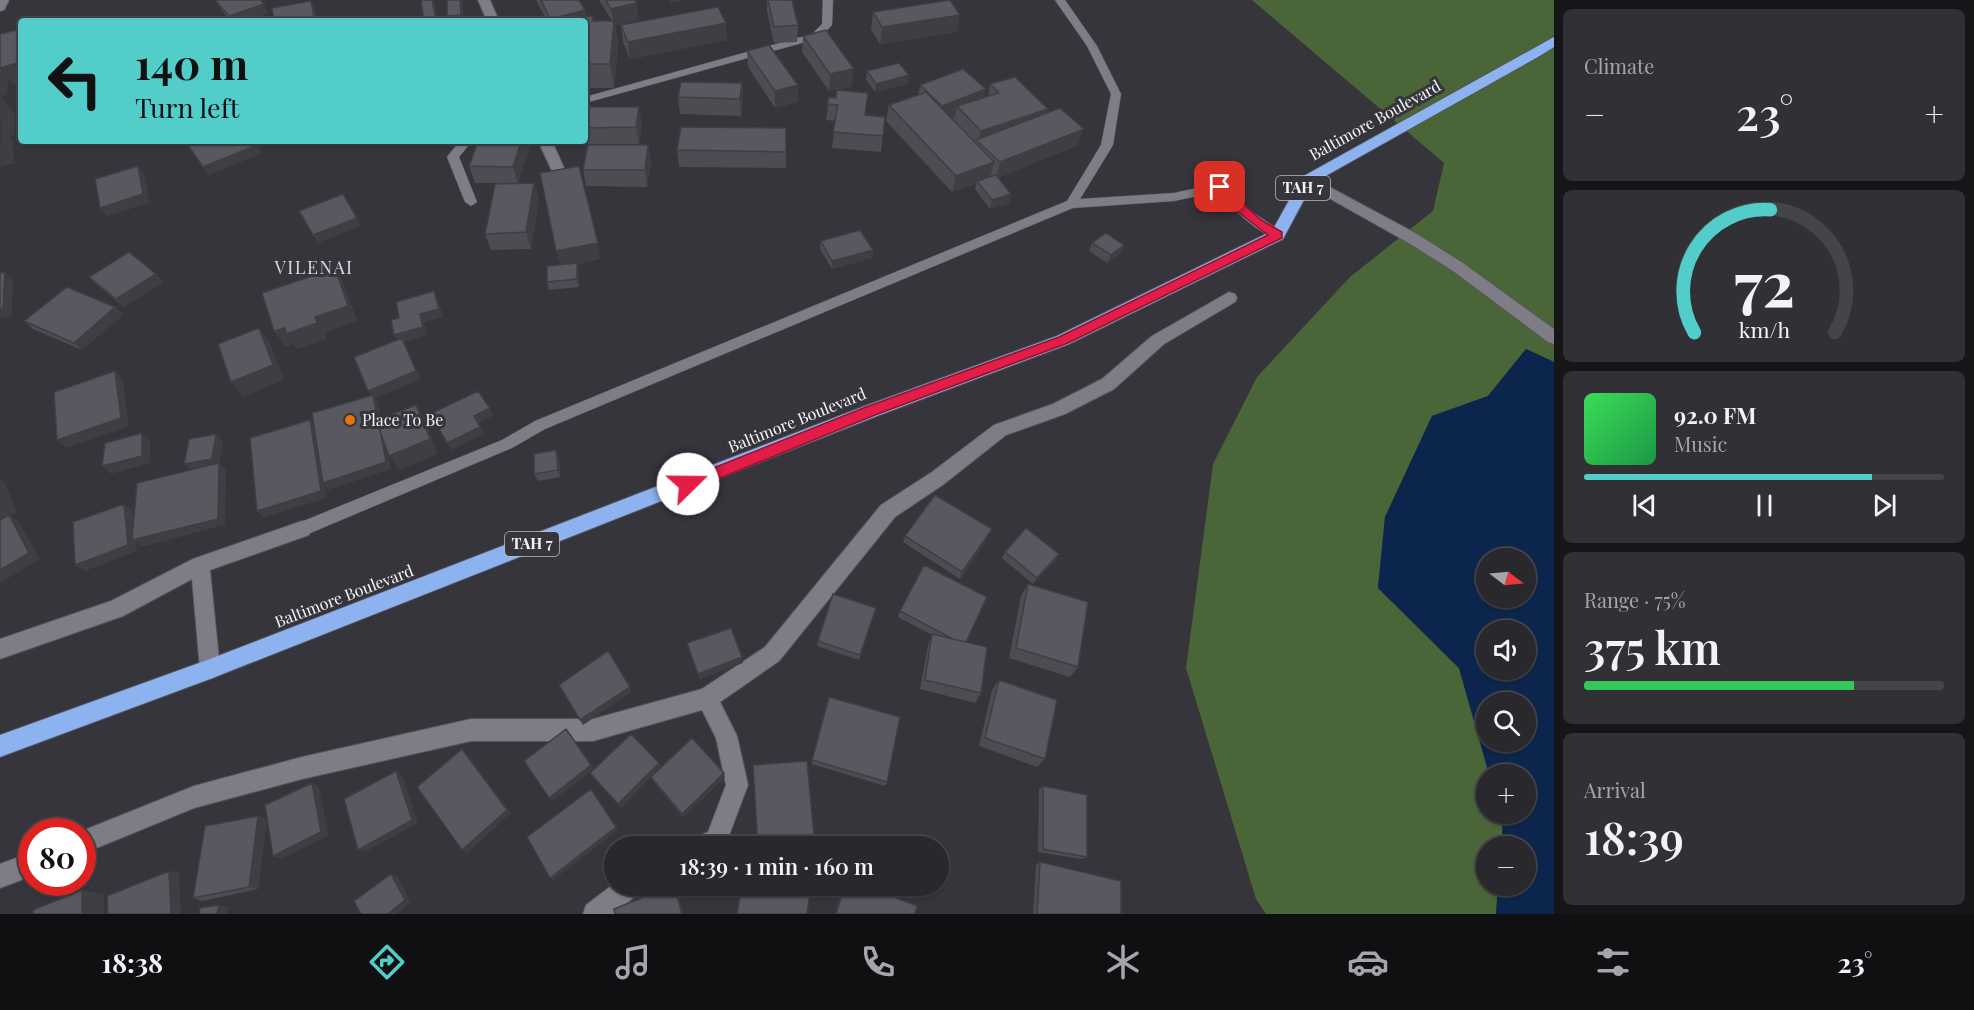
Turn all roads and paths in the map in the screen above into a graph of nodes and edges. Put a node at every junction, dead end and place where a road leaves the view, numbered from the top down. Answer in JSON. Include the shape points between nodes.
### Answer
{"nodes":[{"id":1,"x":3,"y":0,"type":"edge"},
{"id":2,"x":484,"y":0,"type":"edge"},
{"id":3,"x":828,"y":0,"type":"edge"},
{"id":4,"x":1060,"y":0,"type":"edge"},
{"id":5,"x":0,"y":7,"type":"edge"},
{"id":6,"x":492,"y":18,"type":"edge"},
{"id":7,"x":1554,"y":41,"type":"edge"},
{"id":8,"x":588,"y":99,"type":"edge"},
{"id":9,"x":464,"y":144,"type":"edge"},
{"id":10,"x":546,"y":144,"type":"edge"},
{"id":11,"x":557,"y":168,"type":"edge"},
{"id":12,"x":1307,"y":180,"type":"junction"},
{"id":13,"x":471,"y":202,"type":"dead end"},
{"id":14,"x":1071,"y":204,"type":"junction"},
{"id":15,"x":1278,"y":235,"type":"junction"},
{"id":16,"x":1229,"y":298,"type":"dead end"},
{"id":17,"x":1554,"y":338,"type":"edge"},
{"id":18,"x":303,"y":529,"type":"joint"},
{"id":19,"x":200,"y":566,"type":"junction"},
{"id":20,"x":0,"y":649,"type":"edge"},
{"id":21,"x":210,"y":669,"type":"junction"},
{"id":22,"x":707,"y":699,"type":"junction"},
{"id":23,"x":0,"y":747,"type":"edge"},
{"id":24,"x":718,"y":836,"type":"edge"},
{"id":25,"x":96,"y":837,"type":"edge"},
{"id":26,"x":18,"y":869,"type":"edge"},
{"id":27,"x":0,"y":876,"type":"edge"},
{"id":28,"x":617,"y":896,"type":"edge"},
{"id":29,"x":594,"y":914,"type":"edge"}],
"edges":[{"from":1,"to":5,"type":"street"},
{"from":2,"to":6,"type":"street"},
{"from":3,"to":8,"type":"lane","via":[[827,25],[816,36]]},
{"from":4,"to":14,"type":"lane","via":[[1092,46],[1116,94],[1107,145]]},
{"from":7,"to":12,"type":"highway","name":"Baltimore Boulevard","number":"TAH 7"},
{"from":9,"to":13,"type":"lane","via":[[453,157]]},
{"from":10,"to":11,"type":"street"},
{"from":12,"to":15,"type":"highway","name":"Baltimore Boulevard","number":"TAH 7"},
{"from":12,"to":17,"type":"street","via":[[1458,267]]},
{"from":14,"to":15,"type":"lane","via":[[1174,198],[1220,187],[1257,223]]},
{"from":14,"to":18,"type":"lane","via":[[551,420],[507,444]]},
{"from":15,"to":21,"type":"highway","name":"Baltimore Boulevard","number":"TAH 7","via":[[1064,340],[871,411]]},
{"from":16,"to":22,"type":"street","via":[[1158,340],[1108,384],[1059,409],[1000,430],[888,511],[772,654]]},
{"from":18,"to":19,"type":"street"},
{"from":19,"to":20,"type":"street","via":[[116,609]]},
{"from":19,"to":21,"type":"street"},
{"from":21,"to":23,"type":"highway","name":"Baltimore Boulevard","number":"TAH 7"},
{"from":22,"to":24,"type":"street","via":[[726,736],[737,785]]},
{"from":22,"to":25,"type":"street","via":[[593,730],[471,730],[302,768],[194,797]]},
{"from":26,"to":27,"type":"street"},
{"from":28,"to":29,"type":"street"}]}
